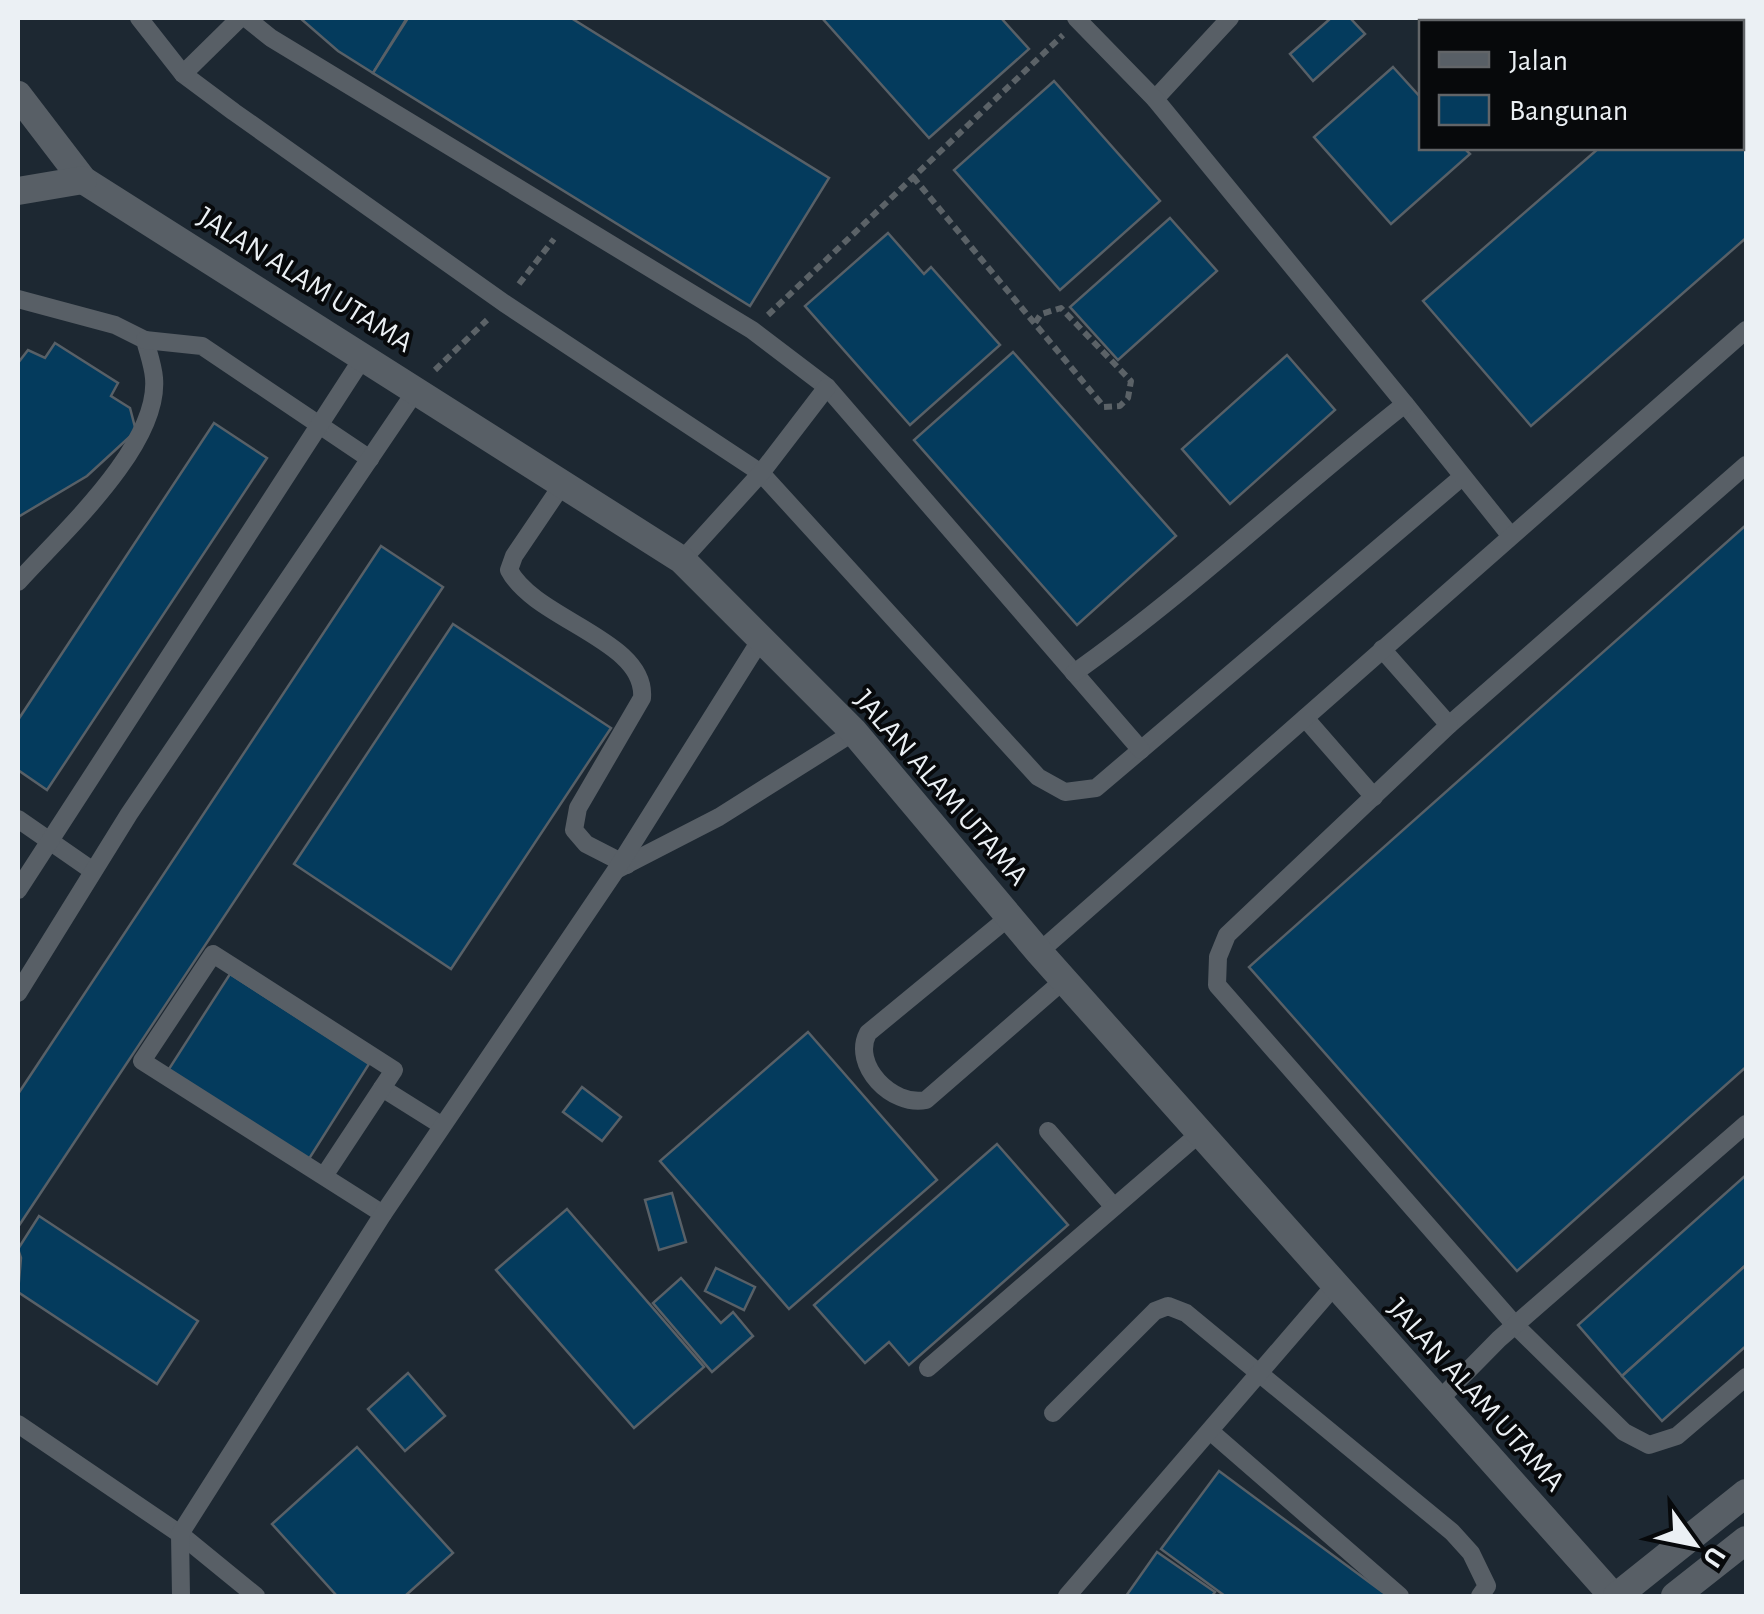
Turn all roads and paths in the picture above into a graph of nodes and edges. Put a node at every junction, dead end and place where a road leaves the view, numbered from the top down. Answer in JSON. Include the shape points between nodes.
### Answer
{"nodes":[{"id":1,"x":139,"y":18,"type":"edge"},
{"id":2,"x":243,"y":18,"type":"edge"},
{"id":3,"x":1230,"y":18,"type":"edge"},
{"id":4,"x":1078,"y":19,"type":"edge"},
{"id":5,"x":183,"y":74,"type":"junction"},
{"id":6,"x":18,"y":96,"type":"edge"},
{"id":7,"x":1156,"y":99,"type":"junction"},
{"id":8,"x":913,"y":177,"type":"junction"},
{"id":9,"x":84,"y":180,"type":"junction"},
{"id":10,"x":18,"y":190,"type":"edge"},
{"id":11,"x":570,"y":217,"type":"junction"},
{"id":12,"x":18,"y":299,"type":"edge"},
{"id":13,"x":504,"y":302,"type":"junction"},
{"id":14,"x":1035,"y":323,"type":"junction"},
{"id":15,"x":752,"y":330,"type":"junction"},
{"id":16,"x":1746,"y":330,"type":"edge"},
{"id":17,"x":144,"y":340,"type":"junction"},
{"id":18,"x":364,"y":356,"type":"junction"},
{"id":19,"x":827,"y":387,"type":"junction"},
{"id":20,"x":416,"y":389,"type":"junction"},
{"id":21,"x":1404,"y":404,"type":"junction"},
{"id":22,"x":320,"y":426,"type":"junction"},
{"id":23,"x":370,"y":459,"type":"junction"},
{"id":24,"x":1746,"y":465,"type":"edge"},
{"id":25,"x":761,"y":473,"type":"junction"},
{"id":26,"x":1462,"y":477,"type":"junction"},
{"id":27,"x":564,"y":482,"type":"junction"},
{"id":28,"x":1510,"y":535,"type":"junction"},
{"id":29,"x":682,"y":560,"type":"junction"},
{"id":30,"x":18,"y":582,"type":"edge"},
{"id":31,"x":761,"y":639,"type":"junction"},
{"id":32,"x":1382,"y":649,"type":"junction"},
{"id":33,"x":1074,"y":673,"type":"junction"},
{"id":34,"x":1304,"y":718,"type":"junction"},
{"id":35,"x":1449,"y":725,"type":"junction"},
{"id":36,"x":854,"y":732,"type":"junction"},
{"id":37,"x":1141,"y":750,"type":"junction"},
{"id":38,"x":1374,"y":797,"type":"junction"},
{"id":39,"x":18,"y":818,"type":"edge"},
{"id":40,"x":50,"y":840,"type":"junction"},
{"id":41,"x":621,"y":866,"type":"junction"},
{"id":42,"x":94,"y":871,"type":"junction"},
{"id":43,"x":18,"y":890,"type":"edge"},
{"id":44,"x":1009,"y":917,"type":"junction"},
{"id":45,"x":1039,"y":952,"type":"junction"},
{"id":46,"x":1064,"y":980,"type":"junction"},
{"id":47,"x":18,"y":993,"type":"edge"},
{"id":48,"x":382,"y":1088,"type":"junction"},
{"id":49,"x":1746,"y":1124,"type":"edge"},
{"id":50,"x":441,"y":1125,"type":"junction"},
{"id":51,"x":1048,"y":1131,"type":"dead end"},
{"id":52,"x":1200,"y":1133,"type":"junction"},
{"id":53,"x":324,"y":1176,"type":"junction"},
{"id":54,"x":1114,"y":1207,"type":"junction"},
{"id":55,"x":383,"y":1214,"type":"junction"},
{"id":56,"x":1335,"y":1285,"type":"junction"},
{"id":57,"x":1515,"y":1325,"type":"junction"},
{"id":58,"x":928,"y":1368,"type":"dead end"},
{"id":59,"x":1261,"y":1372,"type":"junction"},
{"id":60,"x":1746,"y":1377,"type":"edge"},
{"id":61,"x":1436,"y":1403,"type":"junction"},
{"id":62,"x":1052,"y":1413,"type":"dead end"},
{"id":63,"x":18,"y":1424,"type":"edge"},
{"id":64,"x":1210,"y":1430,"type":"junction"},
{"id":65,"x":1746,"y":1493,"type":"edge"},
{"id":66,"x":180,"y":1534,"type":"junction"},
{"id":67,"x":1746,"y":1540,"type":"edge"},
{"id":68,"x":182,"y":1596,"type":"edge"},
{"id":69,"x":256,"y":1596,"type":"edge"},
{"id":70,"x":1067,"y":1596,"type":"edge"},
{"id":71,"x":1400,"y":1596,"type":"edge"},
{"id":72,"x":1480,"y":1596,"type":"edge"},
{"id":73,"x":1615,"y":1596,"type":"edge"},
{"id":74,"x":1675,"y":1596,"type":"edge"}],
"edges":[{"from":1,"to":5,"type":"lane"},
{"from":2,"to":5,"type":"lane"},
{"from":2,"to":11,"type":"lane"},
{"from":3,"to":7,"type":"lane"},
{"from":4,"to":7,"type":"lane"},
{"from":4,"to":8,"type":"path"},
{"from":5,"to":13,"type":"lane"},
{"from":6,"to":9,"type":"main road","name":"JALAN ALAM UTAMA"},
{"from":7,"to":21,"type":"lane"},
{"from":8,"to":14,"type":"path"},
{"from":8,"to":15,"type":"path"},
{"from":9,"to":10,"type":"main road"},
{"from":9,"to":18,"type":"main road","name":"JALAN ALAM UTAMA"},
{"from":11,"to":13,"type":"path"},
{"from":11,"to":15,"type":"lane"},
{"from":12,"to":17,"type":"lane","via":[[115,325]]},
{"from":13,"to":20,"type":"path"},
{"from":13,"to":25,"type":"lane"},
{"from":14,"to":14,"type":"path","via":[[1104,407],[1128,398],[1131,381],[1061,308],[1040,314]]},
{"from":15,"to":19,"type":"lane"},
{"from":16,"to":28,"type":"lane"},
{"from":17,"to":22,"type":"lane","via":[[202,346]]},
{"from":17,"to":30,"type":"lane","via":[[155,380],[150,412],[124,463]]},
{"from":18,"to":20,"type":"main road","name":"JALAN ALAM UTAMA"},
{"from":18,"to":22,"type":"lane"},
{"from":19,"to":25,"type":"lane"},
{"from":19,"to":33,"type":"lane"},
{"from":20,"to":23,"type":"lane"},
{"from":20,"to":27,"type":"main road","name":"JALAN ALAM UTAMA"},
{"from":21,"to":26,"type":"lane"},
{"from":21,"to":33,"type":"lane","via":[[1146,623]]},
{"from":22,"to":23,"type":"lane"},
{"from":22,"to":40,"type":"lane"},
{"from":23,"to":42,"type":"lane"},
{"from":24,"to":35,"type":"lane"},
{"from":25,"to":29,"type":"lane"},
{"from":25,"to":37,"type":"lane","via":[[1038,776],[1066,792],[1096,788]]},
{"from":26,"to":28,"type":"lane"},
{"from":26,"to":37,"type":"lane"},
{"from":27,"to":29,"type":"main road","name":"JALAN ALAM UTAMA"},
{"from":27,"to":41,"type":"lane","via":[[509,570],[526,593],[632,662],[643,681],[642,698],[578,808],[574,830]]},
{"from":28,"to":32,"type":"lane"},
{"from":29,"to":31,"type":"main road","name":"JALAN ALAM UTAMA"},
{"from":31,"to":36,"type":"main road","name":"JALAN ALAM UTAMA"},
{"from":31,"to":41,"type":"lane"},
{"from":32,"to":34,"type":"lane"},
{"from":32,"to":35,"type":"lane"},
{"from":33,"to":37,"type":"lane"},
{"from":34,"to":38,"type":"lane"},
{"from":34,"to":45,"type":"lane"},
{"from":35,"to":38,"type":"lane"},
{"from":36,"to":41,"type":"lane","via":[[719,816]]},
{"from":36,"to":44,"type":"main road","name":"JALAN ALAM UTAMA"},
{"from":38,"to":57,"type":"lane","via":[[1227,936],[1217,985]]},
{"from":39,"to":40,"type":"lane"},
{"from":40,"to":42,"type":"lane"},
{"from":40,"to":43,"type":"lane"},
{"from":41,"to":50,"type":"lane"},
{"from":42,"to":47,"type":"lane"},
{"from":44,"to":45,"type":"main road","name":"JALAN ALAM UTAMA"},
{"from":44,"to":46,"type":"lane","via":[[868,1032],[862,1060],[896,1098],[926,1100]]},
{"from":45,"to":46,"type":"main road","name":"JALAN ALAM UTAMA"},
{"from":46,"to":52,"type":"main road","name":"JALAN ALAM UTAMA"},
{"from":48,"to":50,"type":"lane"},
{"from":48,"to":53,"type":"lane"},
{"from":48,"to":53,"type":"lane","via":[[394,1070],[213,954],[142,1061]]},
{"from":49,"to":57,"type":"lane"},
{"from":50,"to":55,"type":"lane"},
{"from":51,"to":54,"type":"lane"},
{"from":52,"to":54,"type":"lane"},
{"from":52,"to":56,"type":"main road","name":"JALAN ALAM UTAMA"},
{"from":53,"to":55,"type":"lane"},
{"from":54,"to":58,"type":"lane"},
{"from":55,"to":66,"type":"lane"},
{"from":56,"to":59,"type":"lane"},
{"from":56,"to":61,"type":"main road","name":"JALAN ALAM UTAMA"},
{"from":57,"to":60,"type":"lane","via":[[1624,1432],[1649,1445],[1677,1436]]},
{"from":57,"to":61,"type":"lane"},
{"from":59,"to":62,"type":"lane","via":[[1186,1312],[1168,1306],[1155,1311]]},
{"from":59,"to":64,"type":"lane"},
{"from":59,"to":72,"type":"lane","via":[[1452,1532],[1487,1586]]},
{"from":61,"to":73,"type":"main road","name":"JALAN ALAM UTAMA"},
{"from":63,"to":66,"type":"lane"},
{"from":64,"to":70,"type":"lane"},
{"from":64,"to":71,"type":"lane"},
{"from":65,"to":73,"type":"main road"},
{"from":66,"to":68,"type":"lane"},
{"from":66,"to":69,"type":"lane"},
{"from":67,"to":74,"type":"main road"}]}
